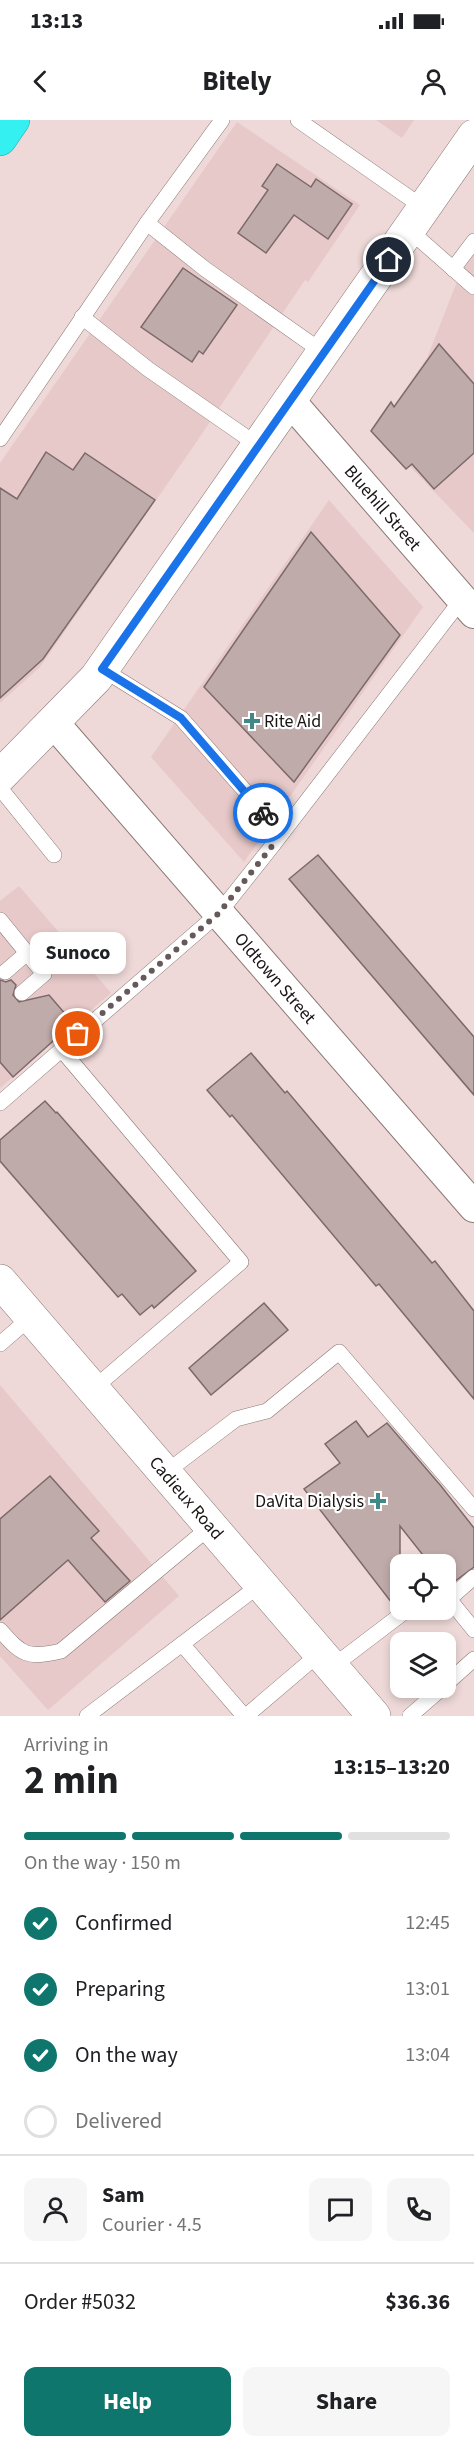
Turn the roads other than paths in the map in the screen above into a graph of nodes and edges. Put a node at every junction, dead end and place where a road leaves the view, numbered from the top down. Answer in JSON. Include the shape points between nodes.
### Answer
{"nodes":[{"id":1,"x":13,"y":120,"type":"edge"},
{"id":2,"x":222,"y":120,"type":"edge"},
{"id":3,"x":298,"y":120,"type":"edge"},
{"id":4,"x":474,"y":136,"type":"edge"},
{"id":5,"x":0,"y":139,"type":"edge"},
{"id":6,"x":417,"y":220,"type":"junction"},
{"id":7,"x":147,"y":222,"type":"junction"},
{"id":8,"x":474,"y":240,"type":"edge"},
{"id":9,"x":453,"y":269,"type":"junction"},
{"id":10,"x":474,"y":287,"type":"edge"},
{"id":11,"x":82,"y":317,"type":"junction"},
{"id":12,"x":324,"y":353,"type":"junction"},
{"id":13,"x":291,"y":402,"type":"junction"},
{"id":14,"x":0,"y":439,"type":"edge"},
{"id":15,"x":259,"y":446,"type":"junction"},
{"id":16,"x":468,"y":606,"type":"edge"},
{"id":17,"x":102,"y":669,"type":"junction"},
{"id":18,"x":53,"y":722,"type":"junction"},
{"id":19,"x":0,"y":776,"type":"edge"},
{"id":20,"x":0,"y":788,"type":"edge"},
{"id":21,"x":273,"y":845,"type":"junction"},
{"id":22,"x":54,"y":855,"type":"dead end"},
{"id":23,"x":219,"y":913,"type":"junction"},
{"id":24,"x":0,"y":920,"type":"edge"},
{"id":25,"x":27,"y":953,"type":"junction"},
{"id":26,"x":4,"y":972,"type":"dead end"},
{"id":27,"x":22,"y":993,"type":"dead end"},
{"id":28,"x":61,"y":1049,"type":"junction"},
{"id":29,"x":0,"y":1103,"type":"edge"},
{"id":30,"x":474,"y":1207,"type":"edge"},
{"id":31,"x":0,"y":1281,"type":"edge"},
{"id":32,"x":31,"y":1317,"type":"junction"},
{"id":33,"x":0,"y":1344,"type":"edge"},
{"id":34,"x":93,"y":1389,"type":"junction"},
{"id":35,"x":165,"y":1473,"type":"junction"},
{"id":36,"x":474,"y":1509,"type":"edge"},
{"id":37,"x":211,"y":1526,"type":"junction"},
{"id":38,"x":474,"y":1577,"type":"edge"},
{"id":39,"x":261,"y":1584,"type":"junction"},
{"id":40,"x":456,"y":1592,"type":"edge"},
{"id":41,"x":456,"y":1609,"type":"edge"},
{"id":42,"x":390,"y":1620,"type":"edge"},
{"id":43,"x":0,"y":1630,"type":"edge"},
{"id":44,"x":474,"y":1630,"type":"edge"},
{"id":45,"x":182,"y":1644,"type":"junction"},
{"id":46,"x":474,"y":1659,"type":"edge"},
{"id":47,"x":326,"y":1660,"type":"junction"},
{"id":48,"x":456,"y":1675,"type":"edge"},
{"id":49,"x":431,"y":1698,"type":"edge"},
{"id":50,"x":87,"y":1716,"type":"edge"},
{"id":51,"x":245,"y":1716,"type":"edge"},
{"id":52,"x":375,"y":1716,"type":"edge"},
{"id":53,"x":410,"y":1716,"type":"edge"}],
"edges":[{"from":1,"to":5,"type":"highway"},
{"from":2,"to":7,"type":"lane"},
{"from":3,"to":6,"type":"lane"},
{"from":4,"to":6,"type":"main road"},
{"from":6,"to":9,"type":"lane"},
{"from":6,"to":12,"type":"main road"},
{"from":7,"to":11,"type":"lane"},
{"from":7,"to":12,"type":"lane","via":[[205,269]]},
{"from":8,"to":9,"type":"lane"},
{"from":9,"to":10,"type":"lane"},
{"from":11,"to":14,"type":"lane"},
{"from":11,"to":15,"type":"lane","via":[[148,369]]},
{"from":12,"to":13,"type":"main road"},
{"from":13,"to":15,"type":"main road"},
{"from":13,"to":16,"type":"street","name":"Bluehill Street"},
{"from":15,"to":17,"type":"main road"},
{"from":16,"to":21,"type":"lane"},
{"from":17,"to":18,"type":"main road"},
{"from":17,"to":21,"type":"lane","via":[[181,718],[273,823]]},
{"from":18,"to":19,"type":"main road"},
{"from":18,"to":23,"type":"street","name":"Oldtown Street"},
{"from":20,"to":22,"type":"lane"},
{"from":21,"to":23,"type":"lane"},
{"from":23,"to":28,"type":"lane","via":[[146,970]]},
{"from":23,"to":30,"type":"street","name":"Oldtown Street"},
{"from":24,"to":25,"type":"lane"},
{"from":25,"to":26,"type":"lane"},
{"from":25,"to":27,"type":"lane","via":[[44,974]]},
{"from":28,"to":29,"type":"lane"},
{"from":28,"to":34,"type":"lane","via":[[241,1262]]},
{"from":31,"to":32,"type":"main road","name":"Cadieux Road"},
{"from":32,"to":33,"type":"lane"},
{"from":32,"to":34,"type":"main road","name":"Cadieux Road"},
{"from":34,"to":35,"type":"main road","name":"Cadieux Road"},
{"from":35,"to":36,"type":"lane","via":[[236,1419],[267,1411],[339,1352]]},
{"from":35,"to":37,"type":"main road","name":"Cadieux Road"},
{"from":37,"to":39,"type":"main road","name":"Cadieux Road"},
{"from":37,"to":43,"type":"lane","via":[[61,1651],[37,1657],[16,1648]]},
{"from":38,"to":40,"type":"lane"},
{"from":39,"to":45,"type":"lane"},
{"from":39,"to":47,"type":"main road","name":"Cadieux Road"},
{"from":41,"to":44,"type":"lane"},
{"from":42,"to":47,"type":"lane"},
{"from":45,"to":50,"type":"lane"},
{"from":45,"to":51,"type":"lane"},
{"from":46,"to":48,"type":"lane"},
{"from":47,"to":51,"type":"lane"},
{"from":47,"to":52,"type":"main road","name":"Cadieux Road"},
{"from":49,"to":53,"type":"lane"}]}
